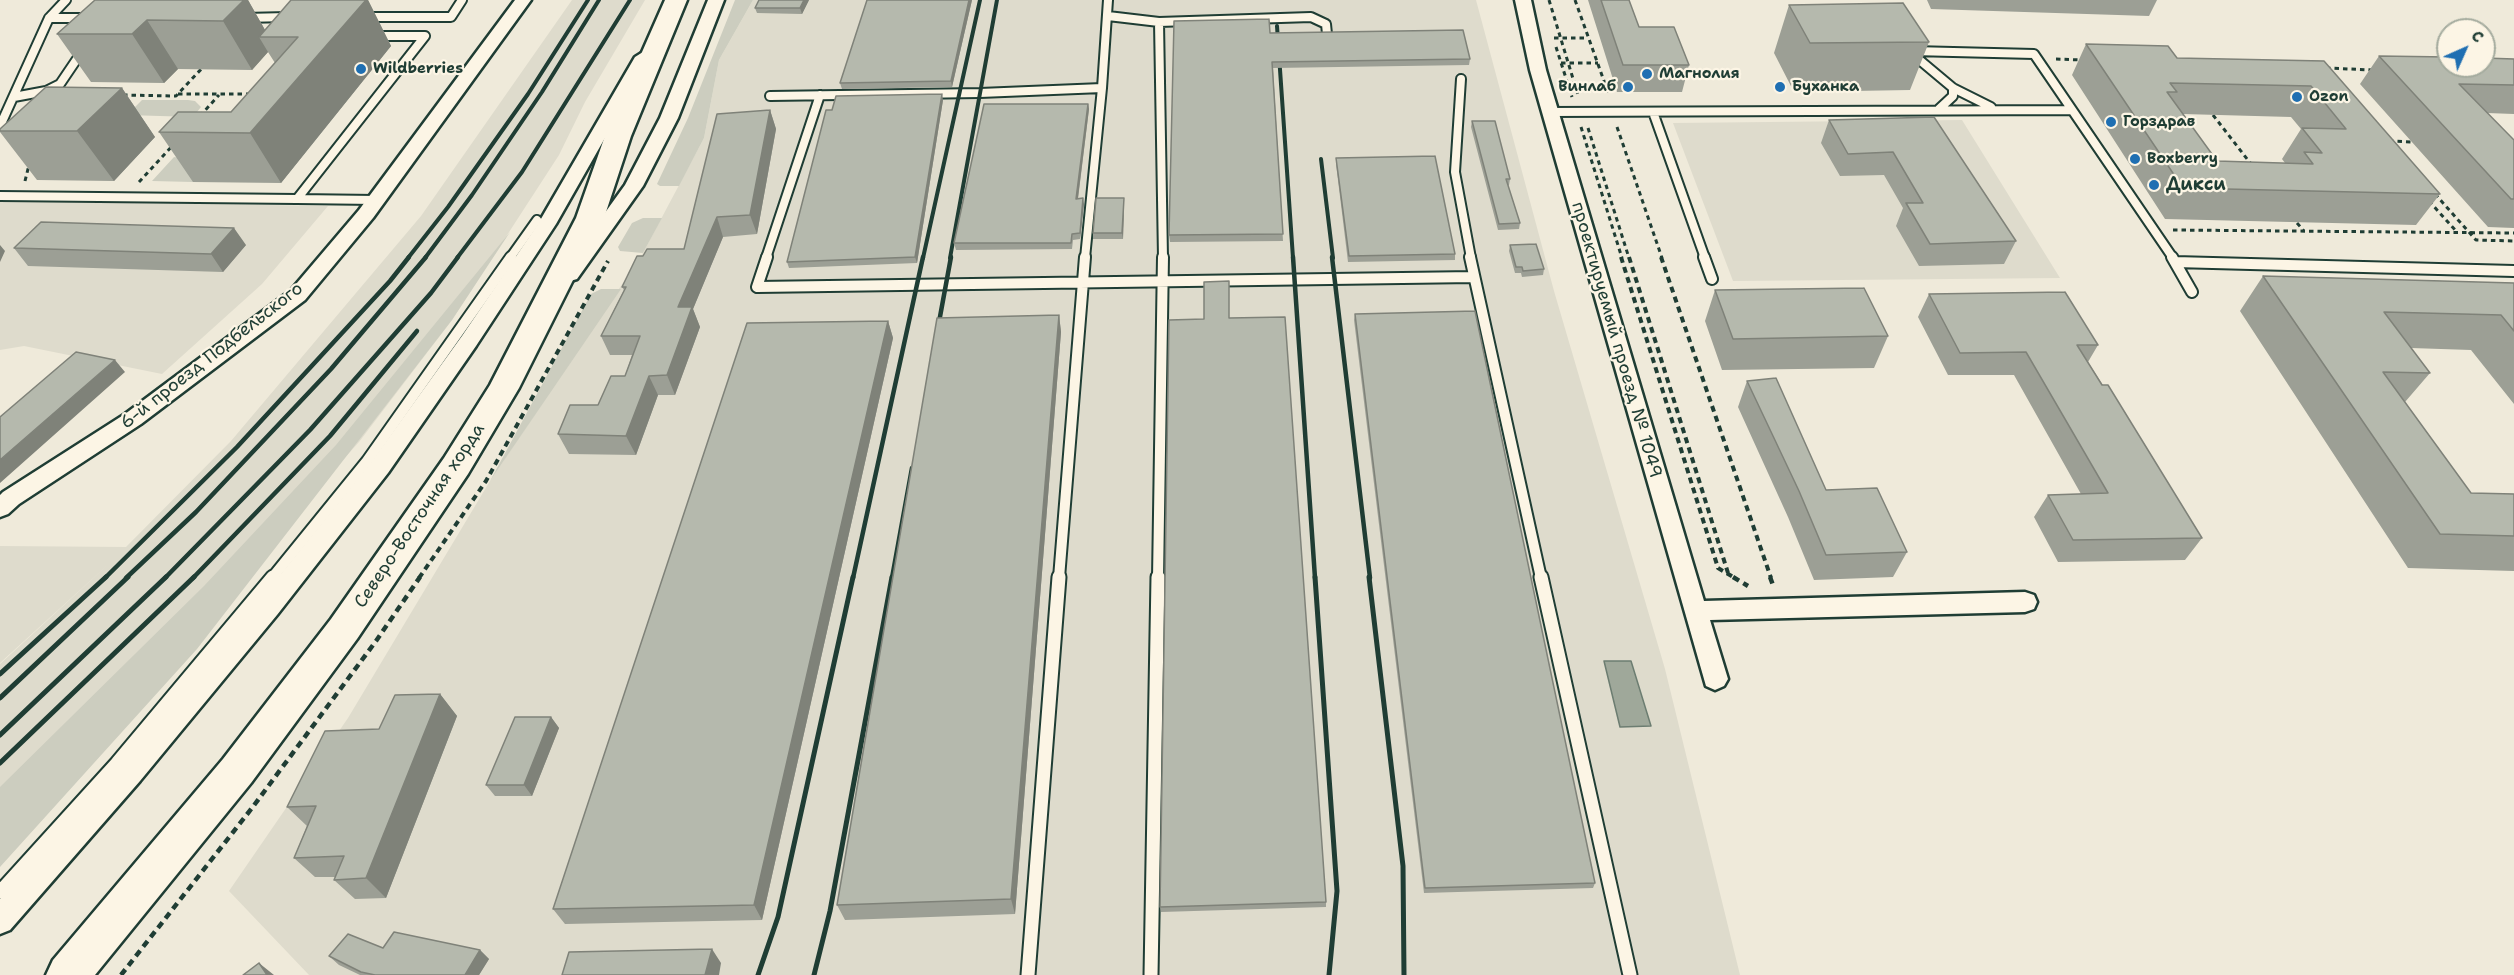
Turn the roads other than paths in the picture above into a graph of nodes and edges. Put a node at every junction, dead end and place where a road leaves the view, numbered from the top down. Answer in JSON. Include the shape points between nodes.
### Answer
{"nodes":[{"id":1,"x":66,"y":0,"type":"edge"},
{"id":2,"x":462,"y":0,"type":"edge"},
{"id":3,"x":523,"y":0,"type":"edge"},
{"id":4,"x":675,"y":0,"type":"edge"},
{"id":5,"x":716,"y":0,"type":"edge"},
{"id":6,"x":1108,"y":0,"type":"edge"},
{"id":7,"x":1523,"y":0,"type":"edge"},
{"id":8,"x":1108,"y":16,"type":"junction"},
{"id":9,"x":296,"y":17,"type":"edge"},
{"id":10,"x":356,"y":17,"type":"dead end"},
{"id":11,"x":49,"y":18,"type":"junction"},
{"id":12,"x":96,"y":18,"type":"edge"},
{"id":13,"x":237,"y":18,"type":"dead end"},
{"id":14,"x":1159,"y":22,"type":"junction"},
{"id":15,"x":1327,"y":34,"type":"edge"},
{"id":16,"x":362,"y":36,"type":"dead end"},
{"id":17,"x":88,"y":42,"type":"edge"},
{"id":18,"x":1461,"y":80,"type":"dead end"},
{"id":19,"x":1102,"y":88,"type":"junction"},
{"id":20,"x":1953,"y":88,"type":"junction"},
{"id":21,"x":820,"y":95,"type":"junction"},
{"id":22,"x":770,"y":96,"type":"dead end"},
{"id":23,"x":14,"y":97,"type":"junction"},
{"id":24,"x":1939,"y":109,"type":"junction"},
{"id":25,"x":1913,"y":110,"type":"junction"},
{"id":26,"x":1998,"y":110,"type":"junction"},
{"id":27,"x":2072,"y":110,"type":"junction"},
{"id":28,"x":1550,"y":112,"type":"junction"},
{"id":29,"x":1653,"y":112,"type":"junction"},
{"id":30,"x":1920,"y":121,"type":"edge"},
{"id":31,"x":0,"y":126,"type":"edge"},
{"id":32,"x":0,"y":196,"type":"edge"},
{"id":33,"x":297,"y":199,"type":"junction"},
{"id":34,"x":376,"y":200,"type":"junction"},
{"id":35,"x":537,"y":220,"type":"dead end"},
{"id":36,"x":2175,"y":262,"type":"junction"},
{"id":37,"x":2514,"y":272,"type":"edge"},
{"id":38,"x":1474,"y":277,"type":"junction"},
{"id":39,"x":1712,"y":279,"type":"dead end"},
{"id":40,"x":1163,"y":281,"type":"junction"},
{"id":41,"x":1082,"y":283,"type":"junction"},
{"id":42,"x":2192,"y":292,"type":"dead end"},
{"id":43,"x":547,"y":306,"type":"junction"},
{"id":44,"x":0,"y":508,"type":"edge"},
{"id":45,"x":2025,"y":602,"type":"dead end"},
{"id":46,"x":1695,"y":611,"type":"junction"},
{"id":47,"x":1715,"y":680,"type":"dead end"},
{"id":48,"x":0,"y":892,"type":"edge"},
{"id":49,"x":0,"y":920,"type":"edge"},
{"id":50,"x":68,"y":975,"type":"edge"},
{"id":51,"x":1028,"y":975,"type":"edge"},
{"id":52,"x":1151,"y":975,"type":"edge"},
{"id":53,"x":1630,"y":975,"type":"edge"}],
"edges":[{"from":1,"to":11,"type":"lane"},
{"from":2,"to":10,"type":"lane","via":[[451,16]]},
{"from":3,"to":34,"type":"street","name":"6-й проезд Подбельского"},
{"from":4,"to":43,"type":"main road","name":"Северо-Восточная хорда","via":[[618,136],[590,218]]},
{"from":4,"to":49,"type":"street","name":"Северо-Восточная хорда","via":[[547,224],[380,467],[131,773]]},
{"from":5,"to":43,"type":"street","via":[[669,118],[634,186]]},
{"from":6,"to":8,"type":"lane"},
{"from":7,"to":28,"type":"street","name":"проектируемый проезд № 1049"},
{"from":8,"to":14,"type":"lane"},
{"from":8,"to":19,"type":"lane"},
{"from":9,"to":13,"type":"lane"},
{"from":11,"to":12,"type":"lane"},
{"from":11,"to":23,"type":"lane"},
{"from":14,"to":15,"type":"lane","via":[[1311,17],[1326,24]]},
{"from":14,"to":40,"type":"lane"},
{"from":16,"to":33,"type":"lane","via":[[424,36]]},
{"from":17,"to":23,"type":"lane","via":[[60,84]]},
{"from":18,"to":38,"type":"lane","via":[[1455,172]]},
{"from":19,"to":21,"type":"lane"},
{"from":19,"to":41,"type":"lane"},
{"from":20,"to":24,"type":"lane","via":[[1953,96]]},
{"from":20,"to":26,"type":"lane"},
{"from":20,"to":27,"type":"lane","via":[[1906,48],[2034,54]]},
{"from":21,"to":22,"type":"lane"},
{"from":21,"to":41,"type":"lane","via":[[757,288]]},
{"from":23,"to":31,"type":"lane"},
{"from":24,"to":25,"type":"lane"},
{"from":24,"to":26,"type":"lane"},
{"from":25,"to":29,"type":"lane"},
{"from":25,"to":30,"type":"lane"},
{"from":26,"to":27,"type":"lane"},
{"from":27,"to":36,"type":"lane"},
{"from":28,"to":29,"type":"lane"},
{"from":28,"to":46,"type":"street","name":"проектируемый проезд № 1049"},
{"from":29,"to":39,"type":"lane"},
{"from":32,"to":33,"type":"lane"},
{"from":33,"to":34,"type":"lane"},
{"from":34,"to":44,"type":"street","name":"6-й проезд Подбельского","via":[[298,295],[133,419]]},
{"from":35,"to":48,"type":"lane","via":[[367,461],[117,763]]},
{"from":36,"to":37,"type":"lane"},
{"from":36,"to":42,"type":"lane"},
{"from":38,"to":40,"type":"lane"},
{"from":38,"to":53,"type":"lane"},
{"from":40,"to":41,"type":"lane"},
{"from":40,"to":52,"type":"lane"},
{"from":41,"to":51,"type":"lane"},
{"from":43,"to":50,"type":"main road","name":"Северо-Восточная хорда","via":[[504,388],[456,466],[344,629],[237,771]]},
{"from":45,"to":46,"type":"street"},
{"from":46,"to":47,"type":"street","name":"проектируемый проезд № 1049"}]}
